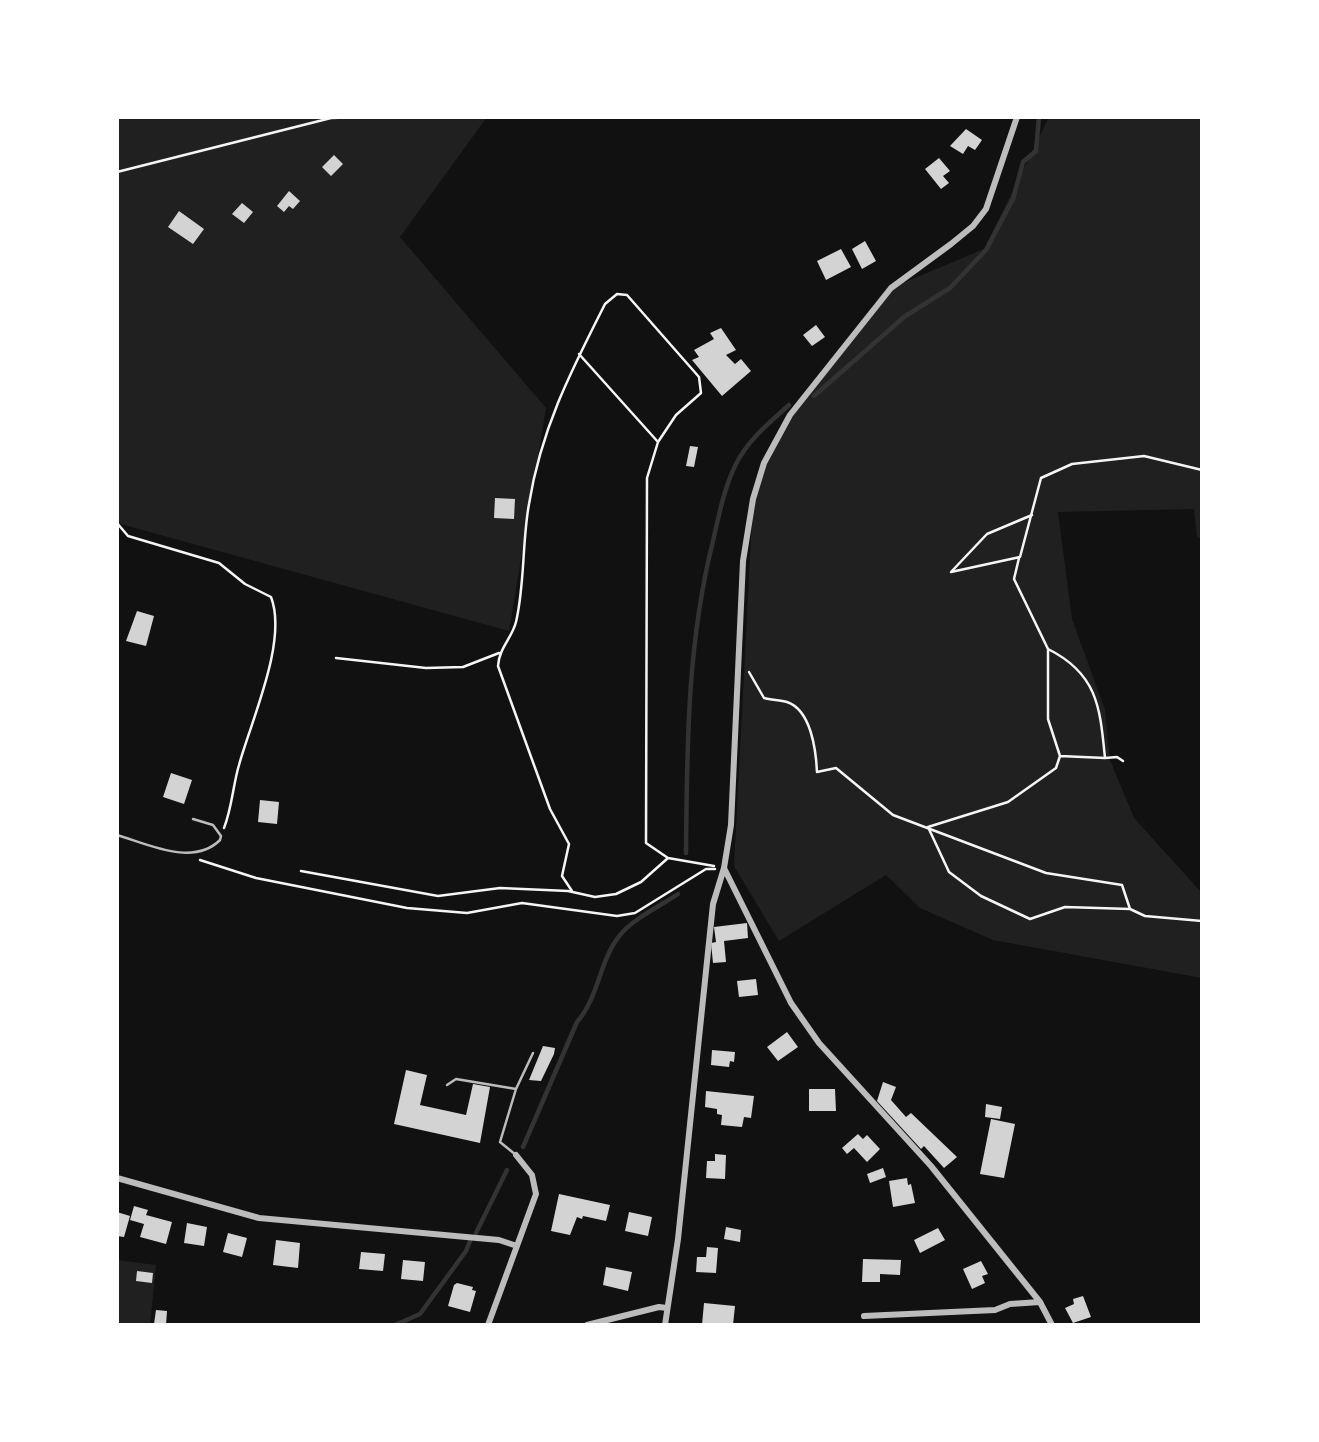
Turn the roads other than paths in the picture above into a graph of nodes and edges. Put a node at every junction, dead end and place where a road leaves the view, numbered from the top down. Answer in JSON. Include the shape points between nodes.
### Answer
{"nodes":[{"id":1,"x":1017,"y":117,"type":"edge"},
{"id":2,"x":192,"y":819,"type":"dead end"},
{"id":3,"x":117,"y":835,"type":"edge"},
{"id":4,"x":724,"y":868,"type":"junction"},
{"id":5,"x":533,"y":1053,"type":"dead end"},
{"id":6,"x":446,"y":1085,"type":"dead end"},
{"id":7,"x":516,"y":1089,"type":"junction"},
{"id":8,"x":516,"y":1155,"type":"joint"},
{"id":9,"x":117,"y":1178,"type":"edge"},
{"id":10,"x":517,"y":1246,"type":"junction"},
{"id":11,"x":1040,"y":1302,"type":"junction"},
{"id":12,"x":667,"y":1308,"type":"junction"},
{"id":13,"x":864,"y":1316,"type":"dead end"},
{"id":14,"x":488,"y":1325,"type":"edge"},
{"id":15,"x":587,"y":1325,"type":"edge"},
{"id":16,"x":665,"y":1325,"type":"edge"},
{"id":17,"x":1052,"y":1325,"type":"edge"}],
"edges":[{"from":1,"to":4,"type":"street","via":[[986,209],[973,226],[891,288],[790,415],[764,463],[743,561],[731,825]]},
{"from":2,"to":3,"type":"lane","via":[[213,825],[220,840],[203,850],[180,853]]},
{"from":4,"to":11,"type":"street","via":[[791,1003],[819,1043],[931,1166]]},
{"from":4,"to":12,"type":"street","via":[[713,904]]},
{"from":5,"to":7,"type":"lane"},
{"from":6,"to":7,"type":"lane","via":[[456,1079]]},
{"from":7,"to":8,"type":"lane","via":[[500,1142]]},
{"from":8,"to":10,"type":"street","via":[[531,1175],[536,1194]]},
{"from":9,"to":10,"type":"street","via":[[259,1218],[499,1240]]},
{"from":10,"to":14,"type":"street"},
{"from":11,"to":13,"type":"street","via":[[995,1310]]},
{"from":11,"to":17,"type":"street"},
{"from":12,"to":15,"type":"street"},
{"from":12,"to":16,"type":"street"}]}
